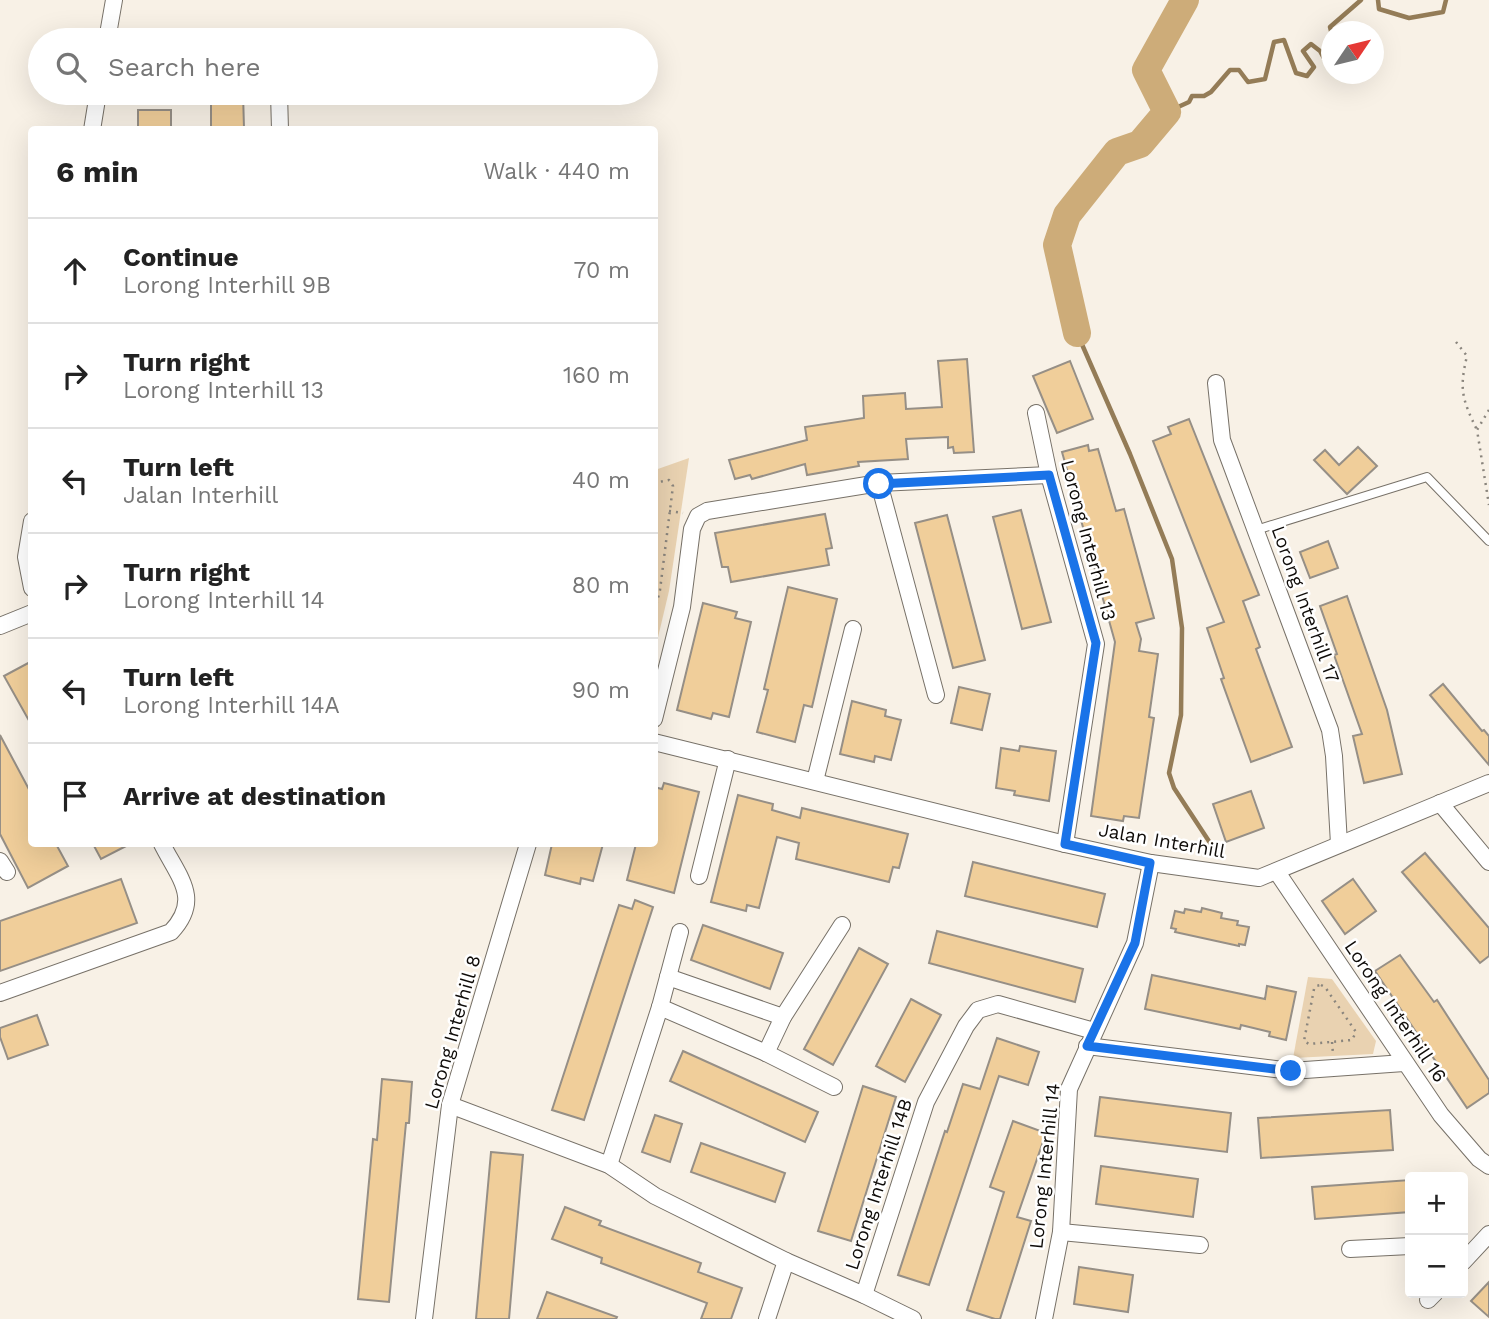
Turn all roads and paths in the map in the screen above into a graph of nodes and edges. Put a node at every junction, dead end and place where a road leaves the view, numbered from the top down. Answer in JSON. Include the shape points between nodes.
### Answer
{"nodes":[{"id":1,"x":114,"y":0,"type":"edge"},
{"id":2,"x":109,"y":28,"type":"edge"},
{"id":3,"x":96,"y":105,"type":"edge"},
{"id":4,"x":279,"y":105,"type":"edge"},
{"id":5,"x":93,"y":126,"type":"edge"},
{"id":6,"x":280,"y":126,"type":"edge"},
{"id":7,"x":1456,"y":342,"type":"dead end"},
{"id":8,"x":1216,"y":383,"type":"dead end"},
{"id":9,"x":1489,"y":410,"type":"edge"},
{"id":10,"x":1036,"y":413,"type":"dead end"},
{"id":11,"x":1477,"y":430,"type":"junction"},
{"id":12,"x":1049,"y":475,"type":"junction"},
{"id":13,"x":658,"y":482,"type":"edge"},
{"id":14,"x":879,"y":484,"type":"junction"},
{"id":15,"x":1489,"y":505,"type":"edge"},
{"id":16,"x":1256,"y":530,"type":"junction"},
{"id":17,"x":1489,"y":541,"type":"edge"},
{"id":18,"x":28,"y":545,"type":"edge"},
{"id":19,"x":28,"y":567,"type":"edge"},
{"id":20,"x":658,"y":598,"type":"edge"},
{"id":21,"x":28,"y":615,"type":"edge"},
{"id":22,"x":0,"y":626,"type":"edge"},
{"id":23,"x":853,"y":629,"type":"dead end"},
{"id":24,"x":936,"y":695,"type":"dead end"},
{"id":25,"x":658,"y":703,"type":"edge"},
{"id":26,"x":658,"y":743,"type":"edge"},
{"id":27,"x":728,"y":760,"type":"junction"},
{"id":28,"x":815,"y":781,"type":"junction"},
{"id":29,"x":1489,"y":783,"type":"edge"},
{"id":30,"x":1440,"y":803,"type":"junction"},
{"id":31,"x":1065,"y":844,"type":"junction"},
{"id":32,"x":1339,"y":844,"type":"junction"},
{"id":33,"x":164,"y":847,"type":"edge"},
{"id":34,"x":527,"y":847,"type":"edge"},
{"id":35,"x":1489,"y":862,"type":"edge"},
{"id":36,"x":1150,"y":863,"type":"junction"},
{"id":37,"x":1277,"y":872,"type":"junction"},
{"id":38,"x":699,"y":876,"type":"dead end"},
{"id":39,"x":842,"y":925,"type":"dead end"},
{"id":40,"x":680,"y":932,"type":"dead end"},
{"id":41,"x":668,"y":977,"type":"junction"},
{"id":42,"x":1321,"y":985,"type":"joint"},
{"id":43,"x":0,"y":993,"type":"edge"},
{"id":44,"x":660,"y":1007,"type":"junction"},
{"id":45,"x":783,"y":1017,"type":"junction"},
{"id":46,"x":1090,"y":1038,"type":"junction"},
{"id":47,"x":766,"y":1053,"type":"junction"},
{"id":48,"x":1404,"y":1063,"type":"junction"},
{"id":49,"x":834,"y":1087,"type":"dead end"},
{"id":50,"x":450,"y":1105,"type":"junction"},
{"id":51,"x":609,"y":1166,"type":"junction"},
{"id":52,"x":1489,"y":1166,"type":"edge"},
{"id":53,"x":1061,"y":1233,"type":"junction"},
{"id":54,"x":1485,"y":1238,"type":"edge"},
{"id":55,"x":1200,"y":1245,"type":"dead end"},
{"id":56,"x":1405,"y":1246,"type":"edge"},
{"id":57,"x":1350,"y":1249,"type":"dead end"},
{"id":58,"x":1468,"y":1257,"type":"edge"},
{"id":59,"x":786,"y":1261,"type":"junction"},
{"id":60,"x":864,"y":1295,"type":"junction"},
{"id":61,"x":424,"y":1319,"type":"edge"},
{"id":62,"x":767,"y":1319,"type":"edge"},
{"id":63,"x":913,"y":1319,"type":"edge"},
{"id":64,"x":1044,"y":1319,"type":"edge"}],
"edges":[{"from":1,"to":2,"type":"street"},
{"from":3,"to":5,"type":"street"},
{"from":4,"to":6,"type":"street"},
{"from":7,"to":11,"type":"path","via":[[1467,356],[1462,401]]},
{"from":8,"to":16,"type":"street","name":"Lorong Interhill 17","via":[[1222,440]]},
{"from":9,"to":11,"type":"path"},
{"from":10,"to":12,"type":"street","name":"Lorong Interhill 13"},
{"from":11,"to":15,"type":"path"},
{"from":12,"to":14,"type":"street"},
{"from":12,"to":31,"type":"street","name":"Lorong Interhill 13","via":[[1096,643]]},
{"from":13,"to":20,"type":"path","via":[[669,480],[673,486]]},
{"from":14,"to":24,"type":"street"},
{"from":14,"to":25,"type":"street","via":[[698,516]]},
{"from":16,"to":17,"type":"lane","via":[[1427,477]]},
{"from":16,"to":32,"type":"street","name":"Lorong Interhill 17","via":[[1330,730]]},
{"from":18,"to":19,"type":"street"},
{"from":21,"to":22,"type":"street"},
{"from":23,"to":28,"type":"street"},
{"from":26,"to":27,"type":"street","name":"Jalan Interhill"},
{"from":27,"to":28,"type":"street","name":"Jalan Interhill"},
{"from":27,"to":38,"type":"street"},
{"from":28,"to":31,"type":"street","name":"Jalan Interhill"},
{"from":29,"to":30,"type":"street","name":"Jalan Interhill"},
{"from":30,"to":32,"type":"street","name":"Jalan Interhill"},
{"from":30,"to":35,"type":"street"},
{"from":31,"to":36,"type":"street","name":"Jalan Interhill"},
{"from":32,"to":37,"type":"street","name":"Jalan Interhill"},
{"from":33,"to":43,"type":"street","via":[[186,891],[183,919],[171,932]]},
{"from":34,"to":50,"type":"street","name":"Lorong Interhill 8"},
{"from":36,"to":37,"type":"street","name":"Jalan Interhill","via":[[1259,877]]},
{"from":36,"to":46,"type":"street","name":"Lorong Interhill 14","via":[[1135,943]]},
{"from":37,"to":48,"type":"street","name":"Lorong Interhill 16"},
{"from":39,"to":45,"type":"street"},
{"from":40,"to":41,"type":"street"},
{"from":41,"to":44,"type":"street"},
{"from":41,"to":45,"type":"street"},
{"from":42,"to":42,"type":"path","via":[[1356,1032],[1352,1040],[1304,1041],[1314,989]]},
{"from":44,"to":47,"type":"street"},
{"from":44,"to":51,"type":"street"},
{"from":45,"to":47,"type":"street"},
{"from":46,"to":48,"type":"street","name":"Lorong Interhill 14B","via":[[1291,1071]]},
{"from":46,"to":53,"type":"street","name":"Lorong Interhill 14","via":[[1069,1089]]},
{"from":46,"to":60,"type":"street","name":"Lorong Interhill 14B","via":[[998,1004],[978,1010],[926,1102]]},
{"from":47,"to":49,"type":"street"},
{"from":48,"to":52,"type":"street","name":"Lorong Interhill 16","via":[[1441,1115]]},
{"from":50,"to":51,"type":"street"},
{"from":50,"to":61,"type":"street","name":"Lorong Interhill 8"},
{"from":51,"to":59,"type":"street","via":[[655,1196]]},
{"from":53,"to":55,"type":"street"},
{"from":53,"to":64,"type":"street","name":"Lorong Interhill 14"},
{"from":54,"to":58,"type":"street"},
{"from":56,"to":57,"type":"street"},
{"from":59,"to":60,"type":"street"},
{"from":59,"to":62,"type":"street"},
{"from":60,"to":63,"type":"street"}]}
